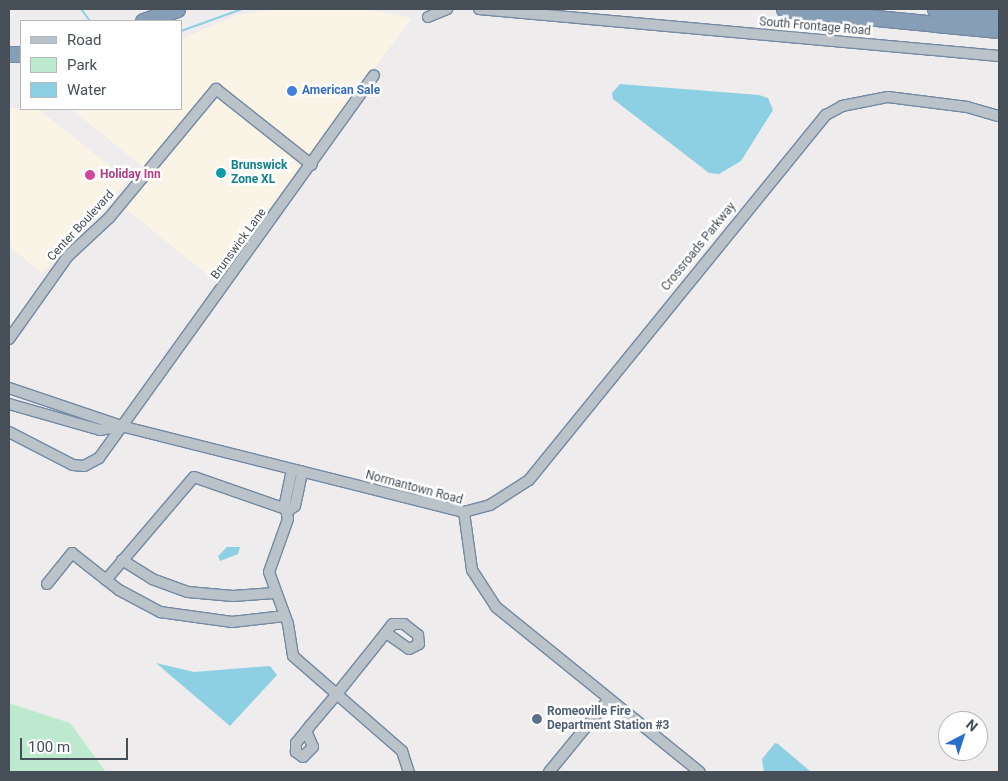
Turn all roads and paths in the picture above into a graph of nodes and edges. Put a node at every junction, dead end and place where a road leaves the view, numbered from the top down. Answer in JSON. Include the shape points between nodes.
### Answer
{"nodes":[{"id":1,"x":177,"y":9,"type":"edge"},
{"id":2,"x":447,"y":9,"type":"edge"},
{"id":3,"x":479,"y":9,"type":"edge"},
{"id":4,"x":784,"y":9,"type":"edge"},
{"id":5,"x":935,"y":9,"type":"edge"},
{"id":6,"x":999,"y":15,"type":"edge"},
{"id":7,"x":428,"y":17,"type":"dead end"},
{"id":8,"x":146,"y":20,"type":"edge"},
{"id":9,"x":999,"y":30,"type":"edge"},
{"id":10,"x":999,"y":56,"type":"edge"},
{"id":11,"x":374,"y":76,"type":"dead end"},
{"id":12,"x":999,"y":116,"type":"edge"},
{"id":13,"x":312,"y":165,"type":"junction"},
{"id":14,"x":9,"y":339,"type":"edge"},
{"id":15,"x":9,"y":388,"type":"edge"},
{"id":16,"x":9,"y":404,"type":"edge"},
{"id":17,"x":121,"y":426,"type":"junction"},
{"id":18,"x":9,"y":432,"type":"edge"},
{"id":19,"x":297,"y":471,"type":"junction"},
{"id":20,"x":289,"y":510,"type":"junction"},
{"id":21,"x":464,"y":512,"type":"junction"},
{"id":22,"x":122,"y":560,"type":"junction"},
{"id":23,"x":106,"y":580,"type":"junction"},
{"id":24,"x":48,"y":584,"type":"dead end"},
{"id":25,"x":274,"y":593,"type":"junction"},
{"id":26,"x":285,"y":616,"type":"junction"},
{"id":27,"x":386,"y":632,"type":"dead end"},
{"id":28,"x":336,"y":695,"type":"junction"},
{"id":29,"x":609,"y":699,"type":"junction"},
{"id":30,"x":306,"y":731,"type":"dead end"},
{"id":31,"x":409,"y":772,"type":"edge"},
{"id":32,"x":549,"y":772,"type":"edge"},
{"id":33,"x":700,"y":772,"type":"edge"}],
"edges":[{"from":1,"to":8,"type":"highway"},
{"from":2,"to":7,"type":"street"},
{"from":3,"to":10,"type":"street","name":"South Frontage Road"},
{"from":4,"to":9,"type":"highway"},
{"from":5,"to":6,"type":"highway"},
{"from":11,"to":13,"type":"street","name":"Brunswick Lane"},
{"from":12,"to":21,"type":"street","name":"Crossroads Parkway","via":[[967,107],[888,97],[842,106],[826,115],[529,480],[490,505]]},
{"from":13,"to":14,"type":"street","name":"Center Boulevard","via":[[216,89],[109,218],[68,256]]},
{"from":13,"to":17,"type":"street","name":"Brunswick Lane"},
{"from":15,"to":17,"type":"street","name":"Normantown Road"},
{"from":16,"to":17,"type":"street","name":"Normantown Road","via":[[100,430]]},
{"from":17,"to":18,"type":"street","name":"Brunswick Lane","via":[[99,458],[84,466],[73,465]]},
{"from":17,"to":19,"type":"street","name":"Normantown Road"},
{"from":19,"to":20,"type":"street","via":[[295,506]]},
{"from":19,"to":21,"type":"street","name":"Normantown Road"},
{"from":20,"to":22,"type":"street","via":[[194,477]]},
{"from":20,"to":25,"type":"street","via":[[269,572]]},
{"from":21,"to":29,"type":"street","name":"Normantown Road","via":[[472,570],[480,588],[500,611]]},
{"from":22,"to":23,"type":"street"},
{"from":22,"to":25,"type":"street","via":[[169,587],[188,592],[233,596]]},
{"from":23,"to":24,"type":"street","via":[[72,553]]},
{"from":23,"to":26,"type":"street","via":[[138,602],[184,618],[232,622]]},
{"from":25,"to":26,"type":"street"},
{"from":26,"to":28,"type":"street","via":[[293,656]]},
{"from":27,"to":28,"type":"street"},
{"from":28,"to":30,"type":"street"},
{"from":28,"to":31,"type":"street","via":[[402,751]]},
{"from":29,"to":32,"type":"street"},
{"from":29,"to":33,"type":"street","name":"Normantown Road"}]}
